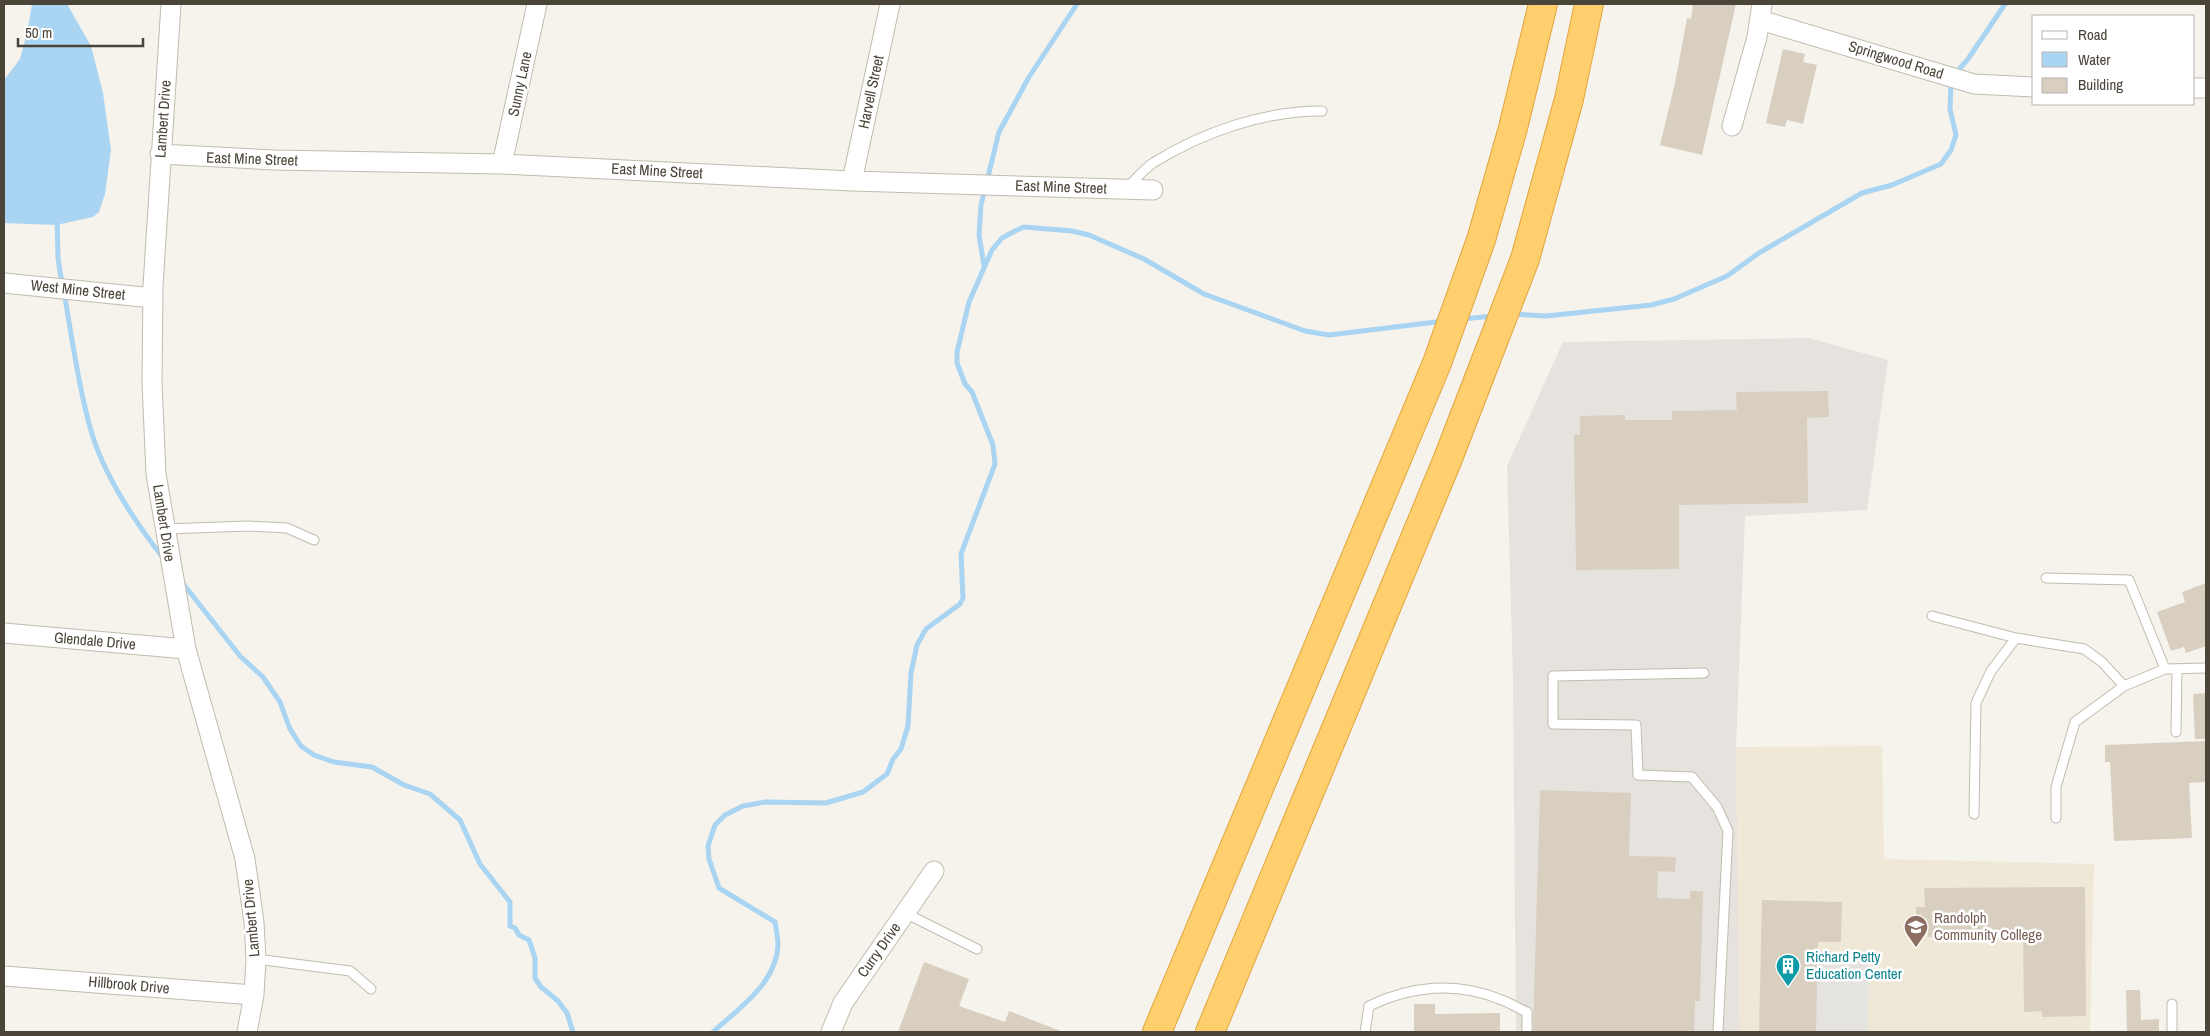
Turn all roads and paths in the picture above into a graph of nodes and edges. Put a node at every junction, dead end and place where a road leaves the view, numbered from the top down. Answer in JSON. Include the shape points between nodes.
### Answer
{"nodes":[{"id":1,"x":171,"y":4,"type":"edge"},
{"id":2,"x":537,"y":4,"type":"edge"},
{"id":3,"x":890,"y":4,"type":"edge"},
{"id":4,"x":1543,"y":4,"type":"edge"},
{"id":5,"x":1589,"y":4,"type":"edge"},
{"id":6,"x":1761,"y":12,"type":"edge"},
{"id":7,"x":2032,"y":87,"type":"edge"},
{"id":8,"x":1322,"y":111,"type":"dead end"},
{"id":9,"x":1732,"y":126,"type":"dead end"},
{"id":10,"x":160,"y":154,"type":"junction"},
{"id":11,"x":502,"y":164,"type":"junction"},
{"id":12,"x":852,"y":181,"type":"junction"},
{"id":13,"x":1126,"y":189,"type":"junction"},
{"id":14,"x":1153,"y":190,"type":"dead end"},
{"id":15,"x":4,"y":283,"type":"edge"},
{"id":16,"x":153,"y":298,"type":"junction"},
{"id":17,"x":164,"y":529,"type":"junction"},
{"id":18,"x":314,"y":540,"type":"dead end"},
{"id":19,"x":2046,"y":578,"type":"dead end"},
{"id":20,"x":1932,"y":616,"type":"dead end"},
{"id":21,"x":4,"y":633,"type":"edge"},
{"id":22,"x":2016,"y":638,"type":"junction"},
{"id":23,"x":186,"y":649,"type":"junction"},
{"id":24,"x":2206,"y":668,"type":"edge"},
{"id":25,"x":2165,"y":669,"type":"junction"},
{"id":26,"x":2177,"y":669,"type":"junction"},
{"id":27,"x":1704,"y":672,"type":"dead end"},
{"id":28,"x":2124,"y":686,"type":"junction"},
{"id":29,"x":2176,"y":732,"type":"dead end"},
{"id":30,"x":1974,"y":814,"type":"dead end"},
{"id":31,"x":2056,"y":818,"type":"dead end"},
{"id":32,"x":934,"y":871,"type":"dead end"},
{"id":33,"x":905,"y":913,"type":"junction"},
{"id":34,"x":977,"y":949,"type":"dead end"},
{"id":35,"x":256,"y":959,"type":"junction"},
{"id":36,"x":4,"y":976,"type":"edge"},
{"id":37,"x":371,"y":989,"type":"dead end"},
{"id":38,"x":254,"y":995,"type":"junction"},
{"id":39,"x":2172,"y":1004,"type":"dead end"},
{"id":40,"x":247,"y":1032,"type":"edge"},
{"id":41,"x":831,"y":1032,"type":"edge"},
{"id":42,"x":1157,"y":1032,"type":"edge"},
{"id":43,"x":1210,"y":1032,"type":"edge"},
{"id":44,"x":1365,"y":1032,"type":"edge"},
{"id":45,"x":1527,"y":1032,"type":"edge"},
{"id":46,"x":1718,"y":1032,"type":"edge"},
{"id":47,"x":2172,"y":1032,"type":"edge"}],
"edges":[{"from":1,"to":10,"type":"street","name":"Lambert Drive"},
{"from":2,"to":11,"type":"street","name":"Sunny Lane"},
{"from":3,"to":12,"type":"street","name":"Harvell Street"},
{"from":4,"to":42,"type":"highway","via":[[1481,240],[1437,363]]},
{"from":5,"to":43,"type":"highway","via":[[1566,108],[1525,259],[1448,461]]},
{"from":6,"to":7,"type":"street","name":"Springwood Road","via":[[1974,84]]},
{"from":6,"to":9,"type":"street","via":[[1758,37]]},
{"from":8,"to":13,"type":"lane","via":[[1268,115],[1207,135],[1152,164]]},
{"from":10,"to":11,"type":"street","name":"East Mine Street","via":[[274,160]]},
{"from":10,"to":16,"type":"street","name":"Lambert Drive"},
{"from":11,"to":12,"type":"street","name":"East Mine Street"},
{"from":12,"to":13,"type":"street","name":"East Mine Street"},
{"from":13,"to":14,"type":"street","name":"East Mine Street"},
{"from":15,"to":16,"type":"street","name":"West Mine Street"},
{"from":16,"to":17,"type":"street","name":"Lambert Drive","via":[[156,474]]},
{"from":17,"to":18,"type":"lane","via":[[286,528]]},
{"from":17,"to":23,"type":"street","name":"Lambert Drive"},
{"from":19,"to":25,"type":"lane","via":[[2129,580]]},
{"from":20,"to":22,"type":"lane"},
{"from":21,"to":23,"type":"street","name":"Glendale Drive"},
{"from":22,"to":28,"type":"lane","via":[[2084,648]]},
{"from":22,"to":30,"type":"lane","via":[[1991,671],[1976,703]]},
{"from":23,"to":35,"type":"street","name":"Lambert Drive","via":[[245,858]]},
{"from":24,"to":26,"type":"lane"},
{"from":25,"to":26,"type":"lane"},
{"from":25,"to":28,"type":"lane"},
{"from":26,"to":29,"type":"lane"},
{"from":27,"to":46,"type":"lane","via":[[1552,676],[1553,724],[1636,725],[1638,775],[1692,777],[1717,807],[1728,832]]},
{"from":28,"to":31,"type":"lane","via":[[2075,722],[2056,787]]},
{"from":32,"to":33,"type":"street","name":"Curry Drive"},
{"from":33,"to":34,"type":"lane"},
{"from":33,"to":41,"type":"street","name":"Curry Drive","via":[[843,1002]]},
{"from":35,"to":37,"type":"lane","via":[[350,971]]},
{"from":35,"to":38,"type":"street","name":"Lambert Drive"},
{"from":36,"to":38,"type":"street","name":"Hillbrook Drive"},
{"from":38,"to":40,"type":"street","name":"Lambert Drive"},
{"from":39,"to":47,"type":"lane"},
{"from":44,"to":45,"type":"lane","via":[[1368,1006],[1386,997],[1413,990],[1458,988],[1499,998],[1527,1012]]}]}
